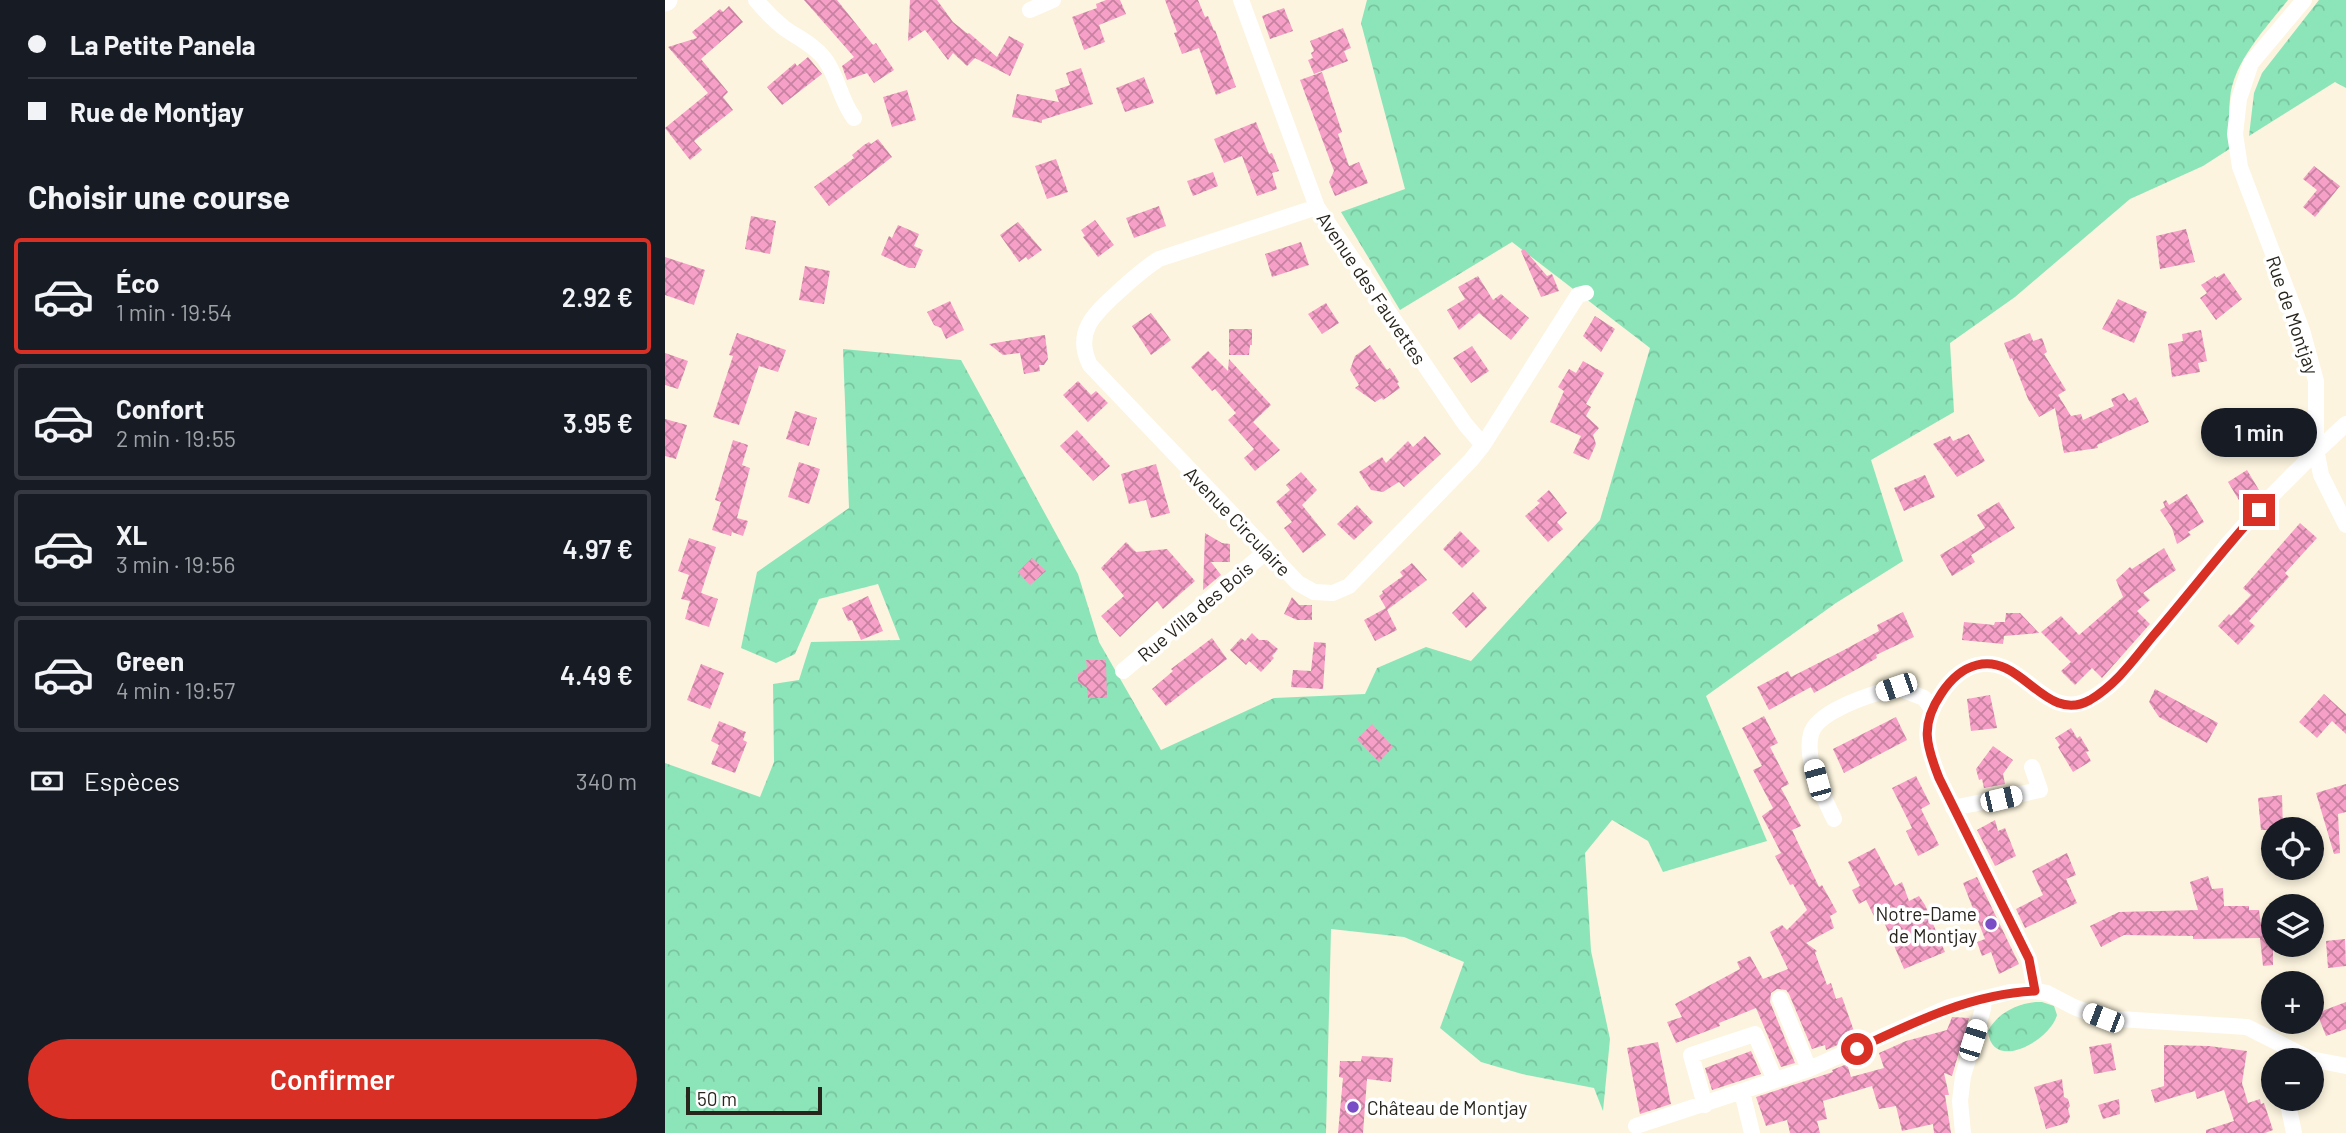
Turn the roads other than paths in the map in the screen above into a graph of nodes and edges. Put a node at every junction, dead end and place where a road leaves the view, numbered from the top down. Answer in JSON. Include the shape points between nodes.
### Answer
{"nodes":[{"id":1,"x":756,"y":0,"type":"edge"},
{"id":2,"x":1053,"y":0,"type":"edge"},
{"id":3,"x":1241,"y":0,"type":"edge"},
{"id":4,"x":2304,"y":0,"type":"edge"},
{"id":5,"x":1030,"y":10,"type":"dead end"},
{"id":6,"x":853,"y":118,"type":"dead end"},
{"id":7,"x":1317,"y":208,"type":"junction"},
{"id":8,"x":1586,"y":293,"type":"dead end"},
{"id":9,"x":2346,"y":424,"type":"edge"},
{"id":10,"x":1483,"y":445,"type":"junction"},
{"id":11,"x":2316,"y":449,"type":"junction"},
{"id":12,"x":2346,"y":525,"type":"edge"},
{"id":13,"x":1267,"y":551,"type":"junction"},
{"id":14,"x":1122,"y":671,"type":"dead end"},
{"id":15,"x":1931,"y":708,"type":"junction"},
{"id":16,"x":2032,"y":766,"type":"dead end"},
{"id":17,"x":1954,"y":808,"type":"junction"},
{"id":18,"x":1834,"y":819,"type":"dead end"},
{"id":19,"x":2035,"y":991,"type":"junction"},
{"id":20,"x":1984,"y":998,"type":"junction"},
{"id":21,"x":1780,"y":999,"type":"dead end"},
{"id":22,"x":2274,"y":1041,"type":"junction"},
{"id":23,"x":2275,"y":1048,"type":"edge"},
{"id":24,"x":2346,"y":1066,"type":"edge"},
{"id":25,"x":1808,"y":1069,"type":"junction"},
{"id":26,"x":1775,"y":1080,"type":"junction"},
{"id":27,"x":1742,"y":1092,"type":"junction"},
{"id":28,"x":1705,"y":1105,"type":"junction"},
{"id":29,"x":2289,"y":1111,"type":"edge"},
{"id":30,"x":1636,"y":1126,"type":"dead end"},
{"id":31,"x":1752,"y":1133,"type":"edge"},
{"id":32,"x":1963,"y":1133,"type":"edge"},
{"id":33,"x":2294,"y":1133,"type":"edge"}],
"edges":[{"from":1,"to":6,"type":"street","via":[[768,15],[824,58]]},
{"from":2,"to":5,"type":"street"},
{"from":3,"to":7,"type":"street","name":"Avenue des Fauvettes"},
{"from":4,"to":11,"type":"street","name":"Rue de Montjay","via":[[2251,63],[2239,99],[2235,134],[2240,167],[2302,330],[2316,381]]},
{"from":7,"to":10,"type":"street","name":"Avenue des Fauvettes"},
{"from":7,"to":13,"type":"street","name":"Avenue Circulaire","via":[[1159,259],[1093,315],[1086,330],[1084,353],[1090,365]]},
{"from":8,"to":10,"type":"street","name":"Avenue Circulaire","via":[[1578,295]]},
{"from":9,"to":11,"type":"street"},
{"from":10,"to":13,"type":"street","name":"Avenue Circulaire","via":[[1349,586],[1333,593],[1314,592],[1298,583]]},
{"from":11,"to":12,"type":"street","name":"Rue de Montjay","via":[[2321,475]]},
{"from":11,"to":15,"type":"street","via":[[2228,544],[2124,673],[2088,701],[2069,706],[2048,699],[2007,667],[1987,662],[1959,672]]},
{"from":13,"to":14,"type":"street","name":"Rue Villa des Bois"},
{"from":15,"to":17,"type":"street","via":[[1927,747]]},
{"from":15,"to":18,"type":"street","via":[[1924,698],[1896,687],[1850,703],[1820,720],[1811,733],[1811,760]]},
{"from":16,"to":17,"type":"street","via":[[2040,790]]},
{"from":17,"to":19,"type":"street","via":[[2029,959]]},
{"from":19,"to":20,"type":"street"},
{"from":19,"to":22,"type":"street","via":[[2103,1018],[2230,1024]]},
{"from":20,"to":25,"type":"street","via":[[1949,1007]]},
{"from":20,"to":32,"type":"street","via":[[1963,1076]]},
{"from":21,"to":25,"type":"street"},
{"from":22,"to":23,"type":"street"},
{"from":22,"to":24,"type":"street","via":[[2310,1059]]},
{"from":25,"to":26,"type":"street"},
{"from":26,"to":27,"type":"street"},
{"from":26,"to":28,"type":"street","via":[[1755,1034],[1691,1055]]},
{"from":27,"to":28,"type":"street"},
{"from":27,"to":31,"type":"street"},
{"from":28,"to":30,"type":"street"},
{"from":29,"to":33,"type":"street"}]}
